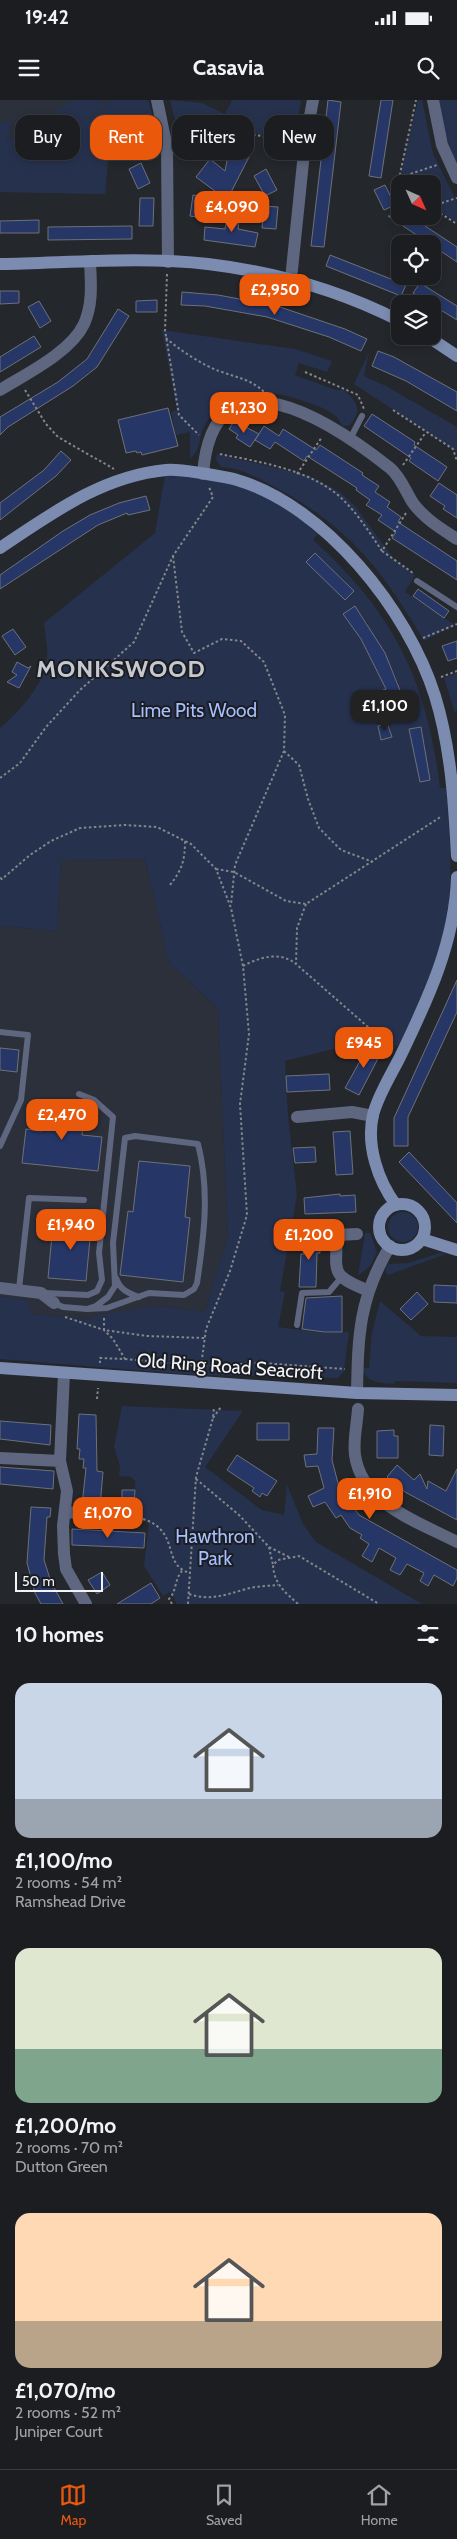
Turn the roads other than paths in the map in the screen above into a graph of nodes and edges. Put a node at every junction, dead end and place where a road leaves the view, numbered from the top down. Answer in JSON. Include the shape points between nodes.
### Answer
{"nodes":[{"id":1,"x":157,"y":100,"type":"edge"},
{"id":2,"x":312,"y":100,"type":"edge"},
{"id":3,"x":434,"y":100,"type":"edge"},
{"id":4,"x":457,"y":178,"type":"edge"},
{"id":5,"x":90,"y":262,"type":"junction"},
{"id":6,"x":168,"y":262,"type":"junction"},
{"id":7,"x":0,"y":264,"type":"edge"},
{"id":8,"x":291,"y":279,"type":"junction"},
{"id":9,"x":391,"y":317,"type":"edge"},
{"id":10,"x":440,"y":345,"type":"edge"},
{"id":11,"x":457,"y":356,"type":"edge"},
{"id":12,"x":0,"y":390,"type":"edge"},
{"id":13,"x":362,"y":416,"type":"road end"},
{"id":14,"x":349,"y":440,"type":"junction"},
{"id":15,"x":203,"y":474,"type":"junction"},
{"id":16,"x":457,"y":538,"type":"edge"},
{"id":17,"x":0,"y":548,"type":"edge"},
{"id":18,"x":417,"y":581,"type":"road end"},
{"id":19,"x":457,"y":607,"type":"edge"},
{"id":20,"x":455,"y":787,"type":"edge"},
{"id":21,"x":457,"y":856,"type":"edge"},
{"id":22,"x":457,"y":877,"type":"edge"},
{"id":23,"x":455,"y":924,"type":"edge"},
{"id":24,"x":0,"y":1032,"type":"edge"},
{"id":25,"x":78,"y":1094,"type":"dead end"},
{"id":26,"x":297,"y":1116,"type":"dead end"},
{"id":27,"x":373,"y":1116,"type":"junction"},
{"id":28,"x":0,"y":1146,"type":"edge"},
{"id":29,"x":84,"y":1200,"type":"dead end"},
{"id":30,"x":396,"y":1205,"type":"junction"},
{"id":31,"x":357,"y":1234,"type":"dead end"},
{"id":32,"x":422,"y":1239,"type":"junction"},
{"id":33,"x":390,"y":1246,"type":"junction"},
{"id":34,"x":457,"y":1250,"type":"edge"},
{"id":35,"x":115,"y":1275,"type":"junction"},
{"id":36,"x":340,"y":1279,"type":"junction"},
{"id":37,"x":0,"y":1288,"type":"edge"},
{"id":38,"x":19,"y":1289,"type":"junction"},
{"id":39,"x":369,"y":1291,"type":"junction"},
{"id":40,"x":41,"y":1293,"type":"junction"},
{"id":41,"x":139,"y":1297,"type":"junction"},
{"id":42,"x":54,"y":1303,"type":"joint"},
{"id":43,"x":87,"y":1309,"type":"junction"},
{"id":44,"x":297,"y":1325,"type":"dead end"},
{"id":45,"x":0,"y":1368,"type":"edge"},
{"id":46,"x":64,"y":1373,"type":"junction"},
{"id":47,"x":357,"y":1393,"type":"junction"},
{"id":48,"x":457,"y":1395,"type":"edge"},
{"id":49,"x":358,"y":1409,"type":"dead end"},
{"id":50,"x":0,"y":1458,"type":"edge"},
{"id":51,"x":60,"y":1461,"type":"junction"},
{"id":52,"x":65,"y":1512,"type":"junction"},
{"id":53,"x":133,"y":1518,"type":"road end"},
{"id":54,"x":457,"y":1542,"type":"edge"},
{"id":55,"x":86,"y":1604,"type":"edge"}],
"edges":[{"from":1,"to":6,"type":"street","via":[[167,148]]},
{"from":2,"to":8,"type":"street"},
{"from":3,"to":4,"type":"street","via":[[442,145]]},
{"from":5,"to":6,"type":"street"},
{"from":5,"to":7,"type":"street"},
{"from":5,"to":12,"type":"street","via":[[91,296],[84,325],[66,347]]},
{"from":6,"to":8,"type":"street","via":[[207,264]]},
{"from":8,"to":9,"type":"street"},
{"from":10,"to":11,"type":"street"},
{"from":13,"to":14,"type":"lane"},
{"from":14,"to":15,"type":"street","via":[[305,412],[245,402],[221,417],[206,447]]},
{"from":14,"to":16,"type":"street","via":[[392,470],[413,502],[432,523]]},
{"from":15,"to":17,"type":"street","via":[[166,470],[129,477],[96,489]]},
{"from":15,"to":20,"type":"street","via":[[237,480],[268,493],[322,529],[362,568],[414,645],[430,681],[446,736]]},
{"from":18,"to":19,"type":"lane"},
{"from":20,"to":21,"type":"street"},
{"from":22,"to":23,"type":"street"},
{"from":23,"to":27,"type":"street","via":[[441,964]]},
{"from":24,"to":28,"type":"lane","via":[[28,1035],[21,1100]]},
{"from":25,"to":40,"type":"lane","via":[[94,1100],[113,1117],[99,1253],[102,1280],[97,1291],[88,1295]]},
{"from":26,"to":27,"type":"street","via":[[352,1112]]},
{"from":27,"to":30,"type":"street","via":[[375,1161],[383,1184]]},
{"from":29,"to":38,"type":"lane","via":[[29,1198]]},
{"from":30,"to":32,"type":"street","via":[[409,1205],[420,1212],[425,1224]]},
{"from":30,"to":33,"type":"street","via":[[385,1213],[380,1225],[382,1238]]},
{"from":31,"to":36,"type":"street","via":[[337,1235],[336,1271]]},
{"from":32,"to":33,"type":"street","via":[[410,1249],[398,1250]]},
{"from":32,"to":34,"type":"street"},
{"from":33,"to":39,"type":"street"},
{"from":35,"to":41,"type":"lane","via":[[118,1285]]},
{"from":35,"to":41,"type":"lane","via":[[114,1243],[125,1138],[135,1136],[198,1144],[206,1194],[197,1283],[184,1295],[149,1293]]},
{"from":35,"to":43,"type":"lane","via":[[115,1286],[108,1297]]},
{"from":36,"to":39,"type":"street"},
{"from":36,"to":44,"type":"lane","via":[[329,1292],[302,1293]]},
{"from":37,"to":38,"type":"street"},
{"from":38,"to":40,"type":"street"},
{"from":39,"to":47,"type":"street","via":[[358,1333]]},
{"from":40,"to":42,"type":"street"},
{"from":41,"to":43,"type":"lane","via":[[107,1308]]},
{"from":42,"to":43,"type":"lane"},
{"from":45,"to":46,"type":"street","name":"Old Ring Road Seacroft"},
{"from":46,"to":47,"type":"street","name":"Old Ring Road Seacroft"},
{"from":46,"to":51,"type":"street"},
{"from":47,"to":48,"type":"street","name":"Old Ring Road Seacroft"},
{"from":49,"to":54,"type":"street","via":[[356,1455],[373,1493],[392,1508]]},
{"from":50,"to":51,"type":"street"},
{"from":51,"to":52,"type":"street","via":[[67,1491]]},
{"from":52,"to":53,"type":"street"},
{"from":52,"to":55,"type":"street","via":[[66,1569]]}]}
